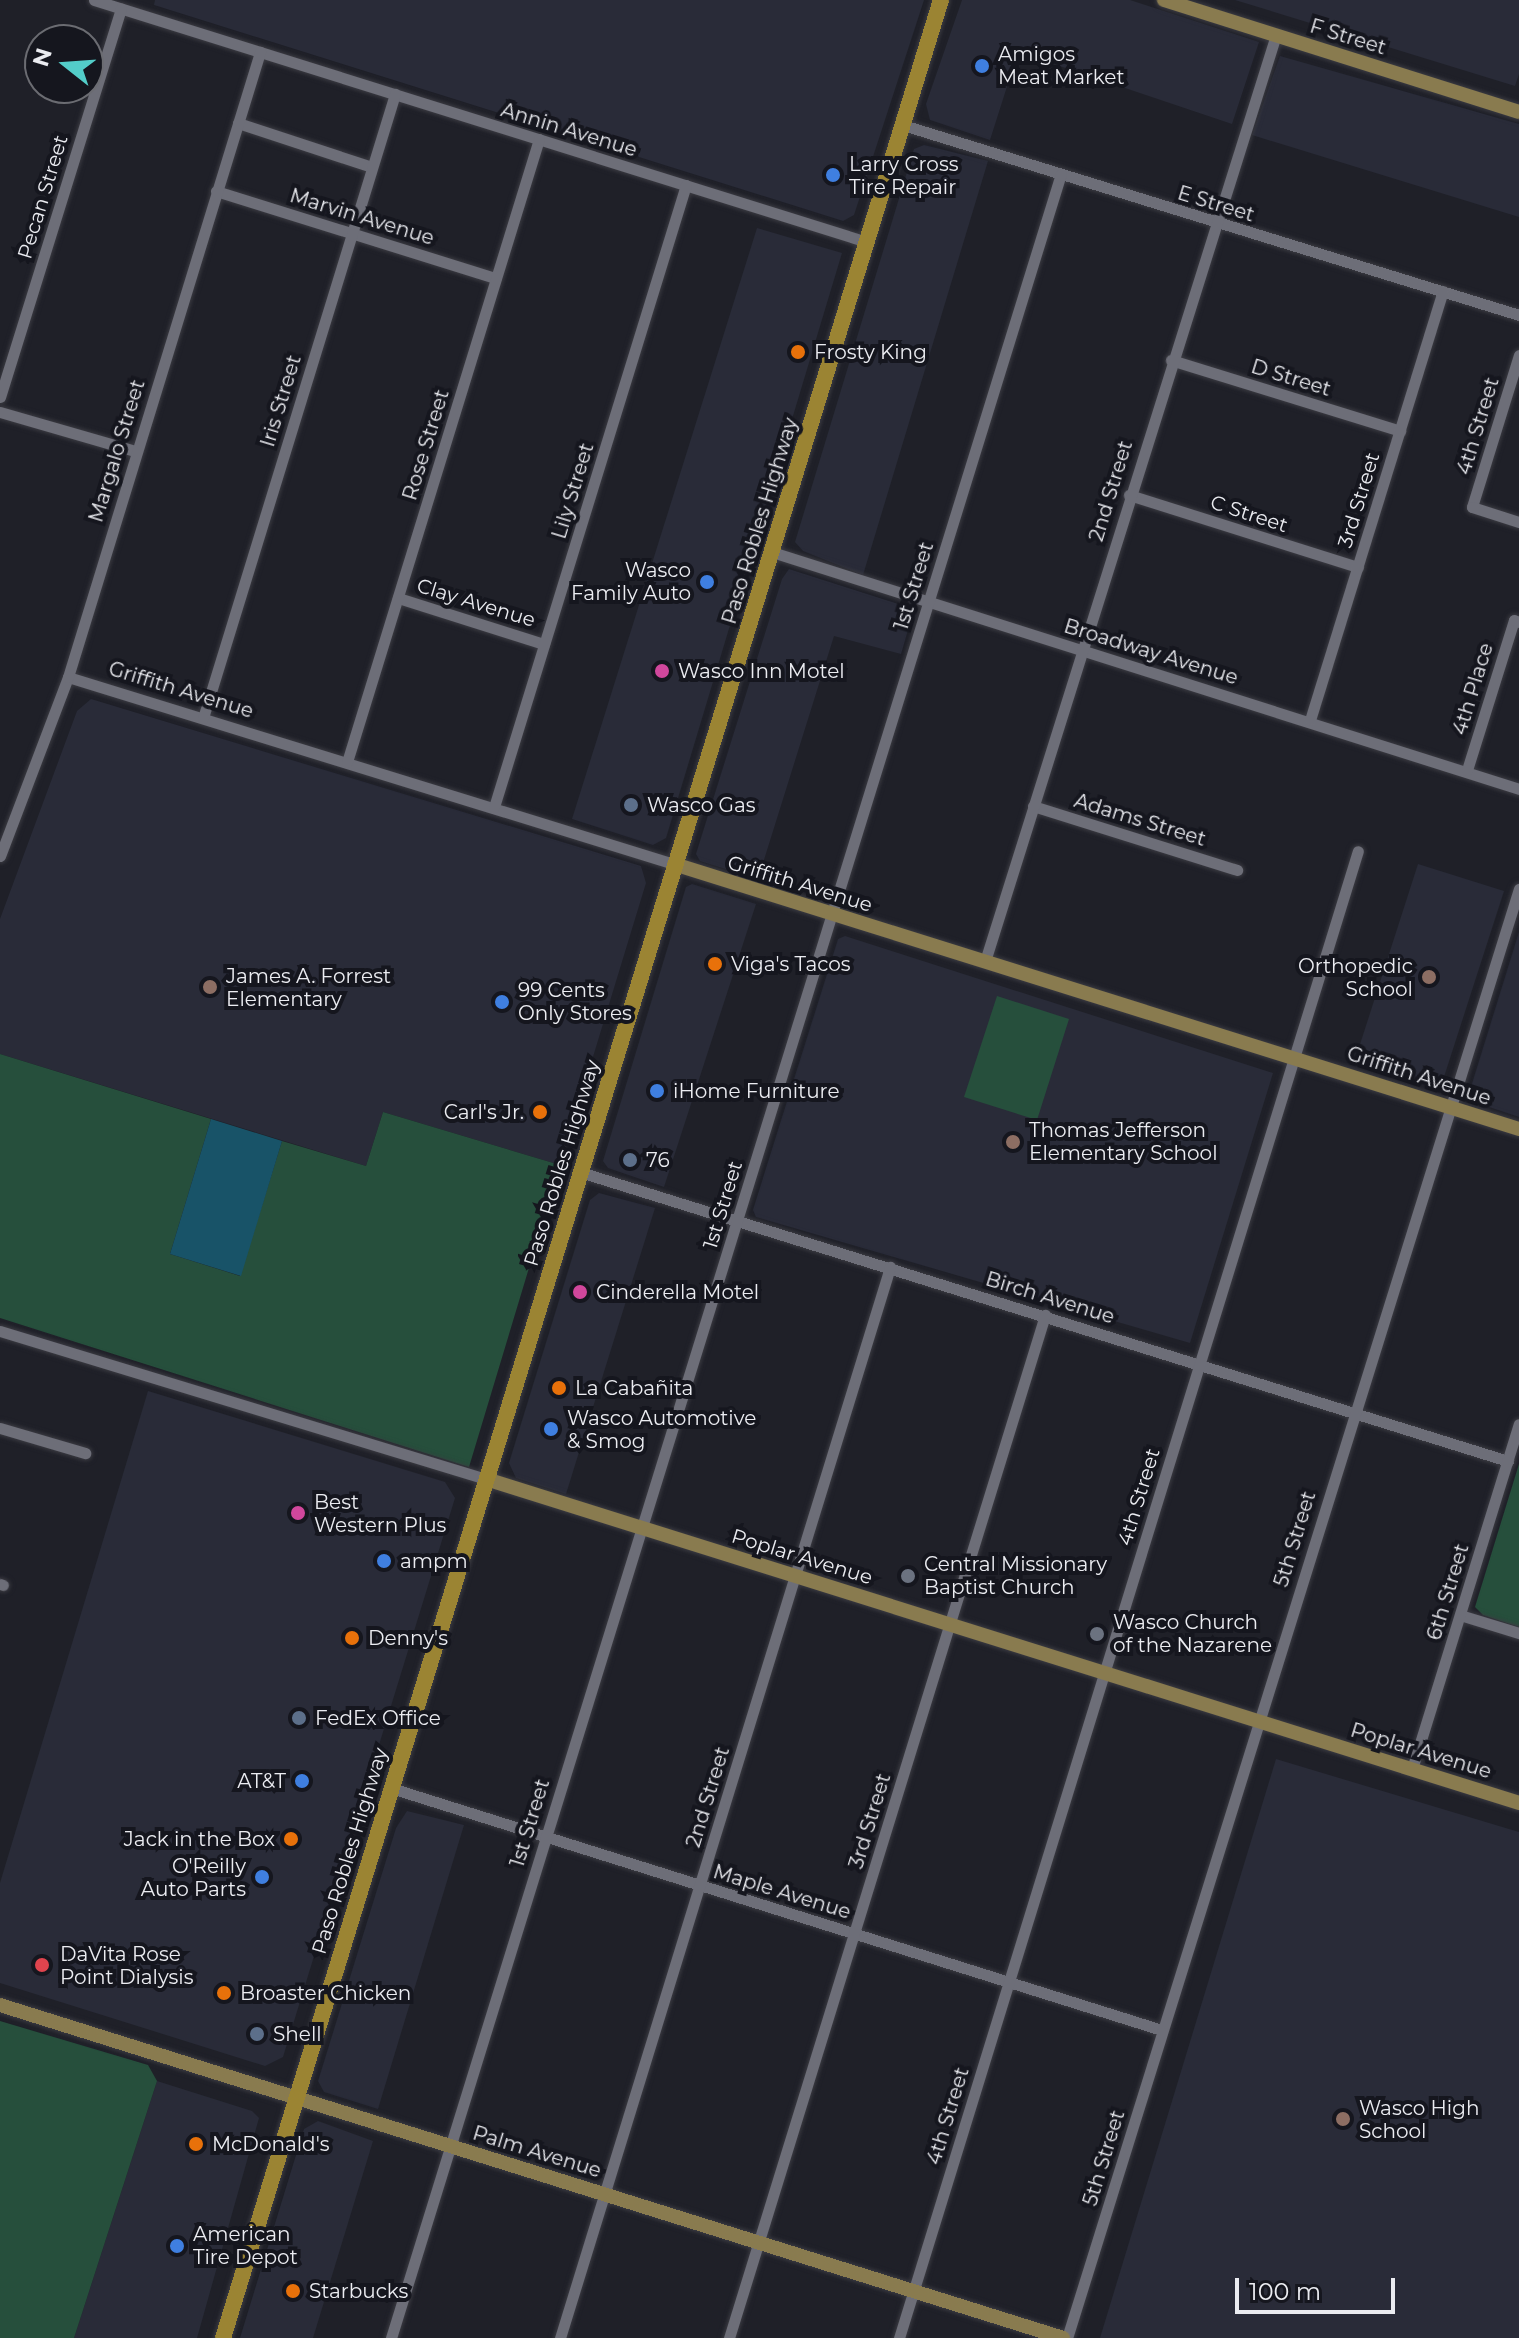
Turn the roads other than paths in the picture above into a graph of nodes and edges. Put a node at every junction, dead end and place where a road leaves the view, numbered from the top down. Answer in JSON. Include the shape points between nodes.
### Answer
{"nodes":[{"id":1,"x":94,"y":0,"type":"edge"},
{"id":2,"x":941,"y":0,"type":"edge"},
{"id":3,"x":1164,"y":0,"type":"edge"},
{"id":4,"x":121,"y":8,"type":"junction"},
{"id":5,"x":1276,"y":35,"type":"junction"},
{"id":6,"x":260,"y":52,"type":"junction"},
{"id":7,"x":395,"y":94,"type":"junction"},
{"id":8,"x":1519,"y":112,"type":"edge"},
{"id":9,"x":238,"y":123,"type":"junction"},
{"id":10,"x":903,"y":125,"type":"junction"},
{"id":11,"x":539,"y":139,"type":"junction"},
{"id":12,"x":372,"y":167,"type":"junction"},
{"id":13,"x":1061,"y":174,"type":"junction"},
{"id":14,"x":686,"y":185,"type":"junction"},
{"id":15,"x":216,"y":191,"type":"junction"},
{"id":16,"x":1217,"y":223,"type":"junction"},
{"id":17,"x":352,"y":233,"type":"junction"},
{"id":18,"x":867,"y":242,"type":"junction"},
{"id":19,"x":496,"y":278,"type":"junction"},
{"id":20,"x":1443,"y":291,"type":"junction"},
{"id":21,"x":1519,"y":315,"type":"edge"},
{"id":22,"x":1519,"y":355,"type":"edge"},
{"id":23,"x":1171,"y":360,"type":"junction"},
{"id":24,"x":0,"y":397,"type":"edge"},
{"id":25,"x":0,"y":412,"type":"edge"},
{"id":26,"x":1400,"y":431,"type":"junction"},
{"id":27,"x":135,"y":451,"type":"junction"},
{"id":28,"x":1129,"y":495,"type":"junction"},
{"id":29,"x":1519,"y":522,"type":"edge"},
{"id":30,"x":772,"y":552,"type":"junction"},
{"id":31,"x":1358,"y":567,"type":"junction"},
{"id":32,"x":398,"y":598,"type":"junction"},
{"id":33,"x":928,"y":601,"type":"junction"},
{"id":34,"x":1516,"y":621,"type":"edge"},
{"id":35,"x":544,"y":644,"type":"junction"},
{"id":36,"x":1081,"y":649,"type":"junction"},
{"id":37,"x":68,"y":677,"type":"junction"},
{"id":38,"x":203,"y":718,"type":"junction"},
{"id":39,"x":1310,"y":720,"type":"junction"},
{"id":40,"x":347,"y":762,"type":"junction"},
{"id":41,"x":1467,"y":770,"type":"junction"},
{"id":42,"x":1519,"y":789,"type":"edge"},
{"id":43,"x":1033,"y":806,"type":"junction"},
{"id":44,"x":494,"y":807,"type":"junction"},
{"id":45,"x":1358,"y":851,"type":"dead end"},
{"id":46,"x":0,"y":856,"type":"edge"},
{"id":47,"x":674,"y":864,"type":"junction"},
{"id":48,"x":1237,"y":870,"type":"dead end"},
{"id":49,"x":1519,"y":889,"type":"edge"},
{"id":50,"x":832,"y":916,"type":"junction"},
{"id":51,"x":986,"y":958,"type":"junction"},
{"id":52,"x":1295,"y":1055,"type":"junction"},
{"id":53,"x":1449,"y":1110,"type":"junction"},
{"id":54,"x":1519,"y":1129,"type":"edge"},
{"id":55,"x":580,"y":1172,"type":"junction"},
{"id":56,"x":737,"y":1222,"type":"junction"},
{"id":57,"x":890,"y":1267,"type":"junction"},
{"id":58,"x":1045,"y":1315,"type":"junction"},
{"id":59,"x":0,"y":1331,"type":"edge"},
{"id":60,"x":1199,"y":1364,"type":"junction"},
{"id":61,"x":1354,"y":1412,"type":"junction"},
{"id":62,"x":1519,"y":1424,"type":"edge"},
{"id":63,"x":0,"y":1428,"type":"edge"},
{"id":64,"x":85,"y":1453,"type":"dead end"},
{"id":65,"x":1508,"y":1461,"type":"junction"},
{"id":66,"x":486,"y":1479,"type":"junction"},
{"id":67,"x":642,"y":1528,"type":"junction"},
{"id":68,"x":795,"y":1576,"type":"junction"},
{"id":69,"x":1460,"y":1615,"type":"junction"},
{"id":70,"x":949,"y":1624,"type":"junction"},
{"id":71,"x":1519,"y":1633,"type":"edge"},
{"id":72,"x":1104,"y":1673,"type":"junction"},
{"id":73,"x":1258,"y":1721,"type":"junction"},
{"id":74,"x":1412,"y":1769,"type":"junction"},
{"id":75,"x":391,"y":1788,"type":"junction"},
{"id":76,"x":1519,"y":1803,"type":"edge"},
{"id":77,"x":545,"y":1837,"type":"junction"},
{"id":78,"x":699,"y":1885,"type":"junction"},
{"id":79,"x":854,"y":1933,"type":"junction"},
{"id":80,"x":1008,"y":1982,"type":"junction"},
{"id":81,"x":0,"y":2005,"type":"edge"},
{"id":82,"x":1162,"y":2030,"type":"junction"},
{"id":83,"x":295,"y":2098,"type":"junction"},
{"id":84,"x":449,"y":2146,"type":"junction"},
{"id":85,"x":604,"y":2194,"type":"junction"},
{"id":86,"x":758,"y":2243,"type":"junction"},
{"id":87,"x":913,"y":2291,"type":"junction"},
{"id":88,"x":223,"y":2338,"type":"edge"},
{"id":89,"x":391,"y":2338,"type":"edge"},
{"id":90,"x":560,"y":2338,"type":"edge"},
{"id":91,"x":729,"y":2338,"type":"edge"},
{"id":92,"x":899,"y":2338,"type":"edge"},
{"id":93,"x":1065,"y":2338,"type":"edge"}],
"edges":[{"from":1,"to":4,"type":"street","name":"Annin Avenue"},
{"from":2,"to":10,"type":"highway","name":"Paso Robles Highway"},
{"from":3,"to":5,"type":"main road","name":"F Street"},
{"from":4,"to":6,"type":"street","name":"Annin Avenue"},
{"from":4,"to":24,"type":"street","name":"Pecan Street"},
{"from":5,"to":8,"type":"main road","name":"F Street"},
{"from":5,"to":16,"type":"street","name":"2nd Street"},
{"from":6,"to":7,"type":"street","name":"Annin Avenue"},
{"from":6,"to":9,"type":"street","name":"Margalo Street"},
{"from":7,"to":11,"type":"street","name":"Annin Avenue"},
{"from":7,"to":12,"type":"street","name":"Iris Street"},
{"from":9,"to":12,"type":"street"},
{"from":9,"to":15,"type":"street","name":"Margalo Street"},
{"from":10,"to":13,"type":"street","name":"E Street"},
{"from":10,"to":18,"type":"highway","name":"Paso Robles Highway"},
{"from":11,"to":14,"type":"street","name":"Annin Avenue"},
{"from":11,"to":19,"type":"street","name":"Rose Street"},
{"from":12,"to":17,"type":"street","name":"Iris Street"},
{"from":13,"to":16,"type":"street","name":"E Street"},
{"from":13,"to":33,"type":"street","name":"1st Street"},
{"from":14,"to":18,"type":"street","name":"Annin Avenue"},
{"from":14,"to":35,"type":"street","name":"Lily Street"},
{"from":15,"to":17,"type":"street","name":"Marvin Avenue"},
{"from":15,"to":27,"type":"street","name":"Margalo Street"},
{"from":16,"to":20,"type":"street","name":"E Street"},
{"from":16,"to":23,"type":"street","name":"2nd Street"},
{"from":17,"to":19,"type":"street","name":"Marvin Avenue"},
{"from":17,"to":38,"type":"street","name":"Iris Street"},
{"from":18,"to":30,"type":"highway","name":"Paso Robles Highway"},
{"from":19,"to":32,"type":"street","name":"Rose Street"},
{"from":20,"to":21,"type":"street","name":"E Street"},
{"from":20,"to":26,"type":"street","name":"3rd Street"},
{"from":22,"to":29,"type":"street","name":"4th Street","via":[[1472,507]]},
{"from":23,"to":26,"type":"street","name":"D Street"},
{"from":23,"to":28,"type":"street","name":"2nd Street"},
{"from":25,"to":27,"type":"street"},
{"from":26,"to":31,"type":"street","name":"3rd Street"},
{"from":27,"to":37,"type":"street","name":"Margalo Street"},
{"from":28,"to":31,"type":"street","name":"C Street"},
{"from":28,"to":36,"type":"street","name":"2nd Street"},
{"from":30,"to":33,"type":"street","name":"Broadway Avenue"},
{"from":30,"to":47,"type":"highway","name":"Paso Robles Highway"},
{"from":31,"to":39,"type":"street","name":"3rd Street"},
{"from":32,"to":35,"type":"street","name":"Clay Avenue"},
{"from":32,"to":40,"type":"street","name":"Rose Street"},
{"from":33,"to":36,"type":"street","name":"Broadway Avenue"},
{"from":33,"to":50,"type":"street","name":"1st Street"},
{"from":34,"to":41,"type":"street","name":"4th Place"},
{"from":35,"to":44,"type":"street","name":"Lily Street"},
{"from":36,"to":39,"type":"street","name":"Broadway Avenue"},
{"from":36,"to":43,"type":"street","name":"2nd Street"},
{"from":37,"to":38,"type":"street","name":"Griffith Avenue"},
{"from":37,"to":46,"type":"street","name":"Margalo Street"},
{"from":38,"to":40,"type":"street","name":"Griffith Avenue"},
{"from":39,"to":41,"type":"street","name":"Broadway Avenue"},
{"from":40,"to":44,"type":"street","name":"Griffith Avenue"},
{"from":41,"to":42,"type":"street","name":"Broadway Avenue"},
{"from":43,"to":48,"type":"street","name":"Adams Street"},
{"from":43,"to":51,"type":"street","name":"2nd Street"},
{"from":44,"to":47,"type":"street","name":"Griffith Avenue"},
{"from":45,"to":52,"type":"street","name":"4th Street"},
{"from":47,"to":50,"type":"main road","name":"Griffith Avenue"},
{"from":47,"to":55,"type":"highway","name":"Paso Robles Highway"},
{"from":49,"to":53,"type":"street","name":"5th Street"},
{"from":50,"to":51,"type":"main road","name":"Griffith Avenue"},
{"from":50,"to":56,"type":"street","name":"1st Street"},
{"from":51,"to":52,"type":"main road","name":"Griffith Avenue"},
{"from":52,"to":53,"type":"main road","name":"Griffith Avenue"},
{"from":52,"to":60,"type":"street","name":"4th Street"},
{"from":53,"to":54,"type":"main road","name":"Griffith Avenue"},
{"from":53,"to":61,"type":"street","name":"5th Street"},
{"from":55,"to":56,"type":"street","name":"Birch Avenue"},
{"from":55,"to":66,"type":"highway","name":"Paso Robles Highway"},
{"from":56,"to":57,"type":"street","name":"Birch Avenue"},
{"from":56,"to":67,"type":"street","name":"1st Street"},
{"from":57,"to":58,"type":"street","name":"Birch Avenue"},
{"from":57,"to":68,"type":"street","name":"2nd Street"},
{"from":58,"to":60,"type":"street","name":"Birch Avenue"},
{"from":58,"to":70,"type":"street","name":"3rd Street"},
{"from":59,"to":66,"type":"street"},
{"from":60,"to":61,"type":"street","name":"Birch Avenue"},
{"from":60,"to":72,"type":"street","name":"4th Street"},
{"from":61,"to":65,"type":"street","name":"Birch Avenue"},
{"from":61,"to":73,"type":"street","name":"5th Street"},
{"from":62,"to":65,"type":"street","name":"6th Street"},
{"from":63,"to":64,"type":"street"},
{"from":65,"to":69,"type":"street","name":"6th Street"},
{"from":66,"to":67,"type":"main road","name":"Poplar Avenue"},
{"from":66,"to":75,"type":"highway","name":"Paso Robles Highway"},
{"from":67,"to":68,"type":"main road","name":"Poplar Avenue"},
{"from":67,"to":77,"type":"street","name":"1st Street"},
{"from":68,"to":70,"type":"main road","name":"Poplar Avenue"},
{"from":68,"to":78,"type":"street","name":"2nd Street"},
{"from":69,"to":71,"type":"street"},
{"from":69,"to":74,"type":"street","name":"6th Street"},
{"from":70,"to":72,"type":"main road","name":"Poplar Avenue"},
{"from":70,"to":79,"type":"street","name":"3rd Street"},
{"from":72,"to":73,"type":"main road","name":"Poplar Avenue"},
{"from":72,"to":80,"type":"street","name":"4th Street"},
{"from":73,"to":74,"type":"main road","name":"Poplar Avenue"},
{"from":73,"to":82,"type":"street","name":"5th Street"},
{"from":74,"to":76,"type":"main road","name":"Poplar Avenue"},
{"from":75,"to":77,"type":"street","name":"Maple Avenue"},
{"from":75,"to":83,"type":"highway","name":"Paso Robles Highway"},
{"from":77,"to":78,"type":"street","name":"Maple Avenue"},
{"from":77,"to":84,"type":"street","name":"1st Street"},
{"from":78,"to":79,"type":"street","name":"Maple Avenue"},
{"from":78,"to":85,"type":"street","name":"2nd Street"},
{"from":79,"to":80,"type":"street","name":"Maple Avenue"},
{"from":79,"to":86,"type":"street","name":"3rd Street"},
{"from":80,"to":82,"type":"street","name":"Maple Avenue"},
{"from":80,"to":87,"type":"street","name":"4th Street"},
{"from":81,"to":83,"type":"main road","name":"Palm Avenue"},
{"from":82,"to":93,"type":"street","name":"5th Street"},
{"from":83,"to":84,"type":"main road","name":"Palm Avenue"},
{"from":83,"to":88,"type":"highway","name":"Paso Robles Highway"},
{"from":84,"to":85,"type":"main road","name":"Palm Avenue"},
{"from":84,"to":89,"type":"street","name":"1st Street"},
{"from":85,"to":86,"type":"main road","name":"Palm Avenue"},
{"from":85,"to":90,"type":"street","name":"2nd Street"},
{"from":86,"to":87,"type":"main road","name":"Palm Avenue"},
{"from":86,"to":91,"type":"street","name":"3rd Street"},
{"from":87,"to":92,"type":"street","name":"4th Street"},
{"from":87,"to":93,"type":"main road","name":"Palm Avenue"}]}
